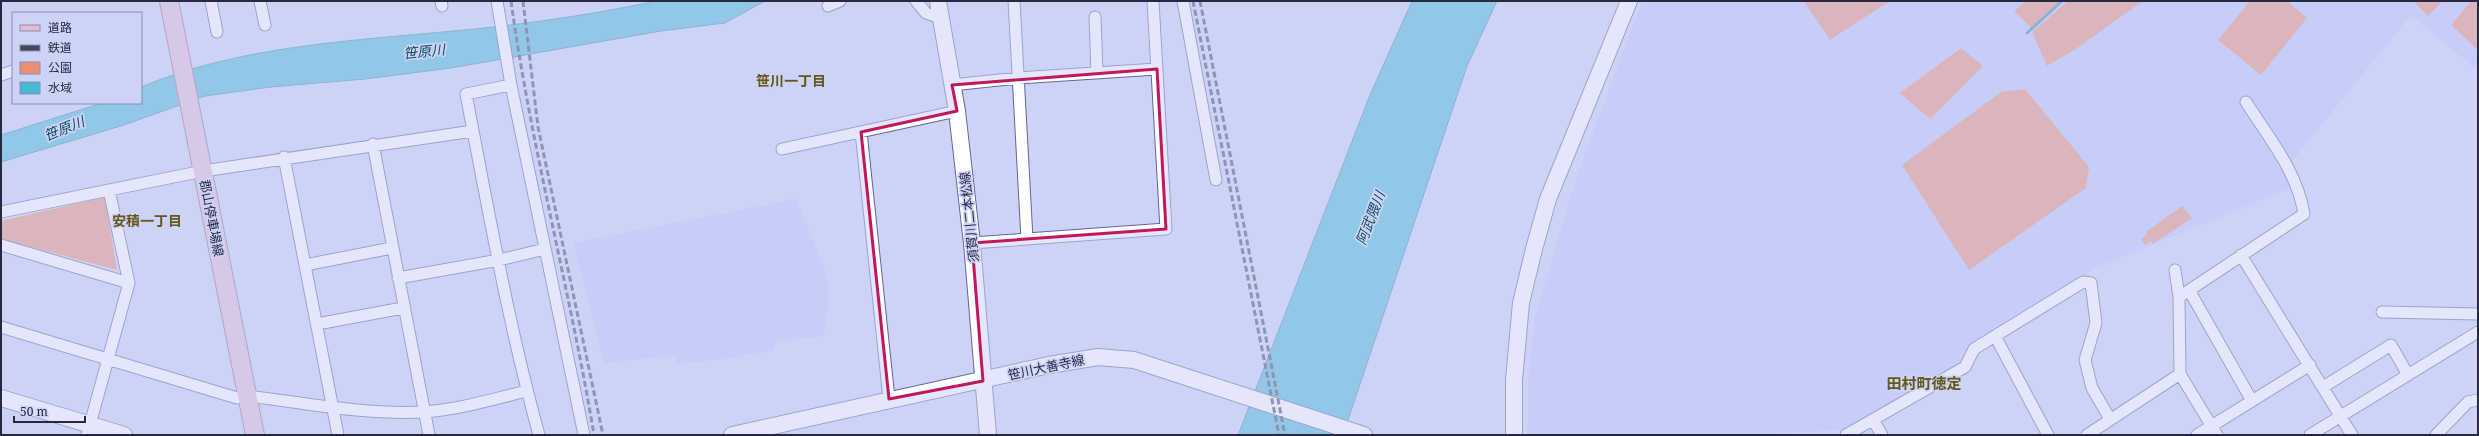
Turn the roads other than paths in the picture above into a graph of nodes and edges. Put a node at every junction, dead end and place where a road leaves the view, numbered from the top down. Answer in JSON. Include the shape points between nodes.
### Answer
{"nodes":[{"id":1,"x":160,"y":1,"type":"edge"},
{"id":2,"x":169,"y":1,"type":"edge"},
{"id":3,"x":211,"y":1,"type":"edge"},
{"id":4,"x":260,"y":1,"type":"edge"},
{"id":5,"x":840,"y":1,"type":"edge"},
{"id":6,"x":916,"y":1,"type":"edge"},
{"id":7,"x":938,"y":1,"type":"edge"},
{"id":8,"x":1014,"y":1,"type":"edge"},
{"id":9,"x":1153,"y":1,"type":"edge"},
{"id":10,"x":1183,"y":1,"type":"edge"},
{"id":11,"x":1630,"y":1,"type":"edge"},
{"id":12,"x":497,"y":3,"type":"edge"},
{"id":13,"x":828,"y":6,"type":"dead end"},
{"id":14,"x":1095,"y":17,"type":"dead end"},
{"id":15,"x":941,"y":18,"type":"junction"},
{"id":16,"x":265,"y":25,"type":"dead end"},
{"id":17,"x":217,"y":32,"type":"dead end"},
{"id":18,"x":173,"y":46,"type":"junction"},
{"id":19,"x":1157,"y":69,"type":"junction"},
{"id":20,"x":12,"y":71,"type":"edge"},
{"id":21,"x":1097,"y":73,"type":"junction"},
{"id":22,"x":1,"y":75,"type":"edge"},
{"id":23,"x":1018,"y":78,"type":"junction"},
{"id":24,"x":511,"y":82,"type":"junction"},
{"id":25,"x":952,"y":85,"type":"junction"},
{"id":26,"x":2246,"y":102,"type":"dead end"},
{"id":27,"x":957,"y":111,"type":"junction"},
{"id":28,"x":473,"y":131,"type":"junction"},
{"id":29,"x":861,"y":132,"type":"junction"},
{"id":30,"x":373,"y":144,"type":"junction"},
{"id":31,"x":782,"y":149,"type":"dead end"},
{"id":32,"x":284,"y":158,"type":"junction"},
{"id":33,"x":198,"y":172,"type":"junction"},
{"id":34,"x":1216,"y":180,"type":"dead end"},
{"id":35,"x":109,"y":190,"type":"junction"},
{"id":36,"x":1,"y":212,"type":"edge"},
{"id":37,"x":1027,"y":239,"type":"junction"},
{"id":38,"x":972,"y":242,"type":"junction"},
{"id":39,"x":1,"y":245,"type":"edge"},
{"id":40,"x":392,"y":248,"type":"junction"},
{"id":41,"x":545,"y":249,"type":"junction"},
{"id":42,"x":2241,"y":255,"type":"junction"},
{"id":43,"x":498,"y":260,"type":"junction"},
{"id":44,"x":306,"y":265,"type":"junction"},
{"id":45,"x":2175,"y":270,"type":"dead end"},
{"id":46,"x":398,"y":278,"type":"junction"},
{"id":47,"x":129,"y":283,"type":"junction"},
{"id":48,"x":2189,"y":290,"type":"junction"},
{"id":49,"x":2179,"y":297,"type":"junction"},
{"id":50,"x":403,"y":308,"type":"junction"},
{"id":51,"x":2382,"y":312,"type":"dead end"},
{"id":52,"x":2478,"y":314,"type":"edge"},
{"id":53,"x":317,"y":324,"type":"junction"},
{"id":54,"x":1,"y":327,"type":"edge"},
{"id":55,"x":2478,"y":332,"type":"edge"},
{"id":56,"x":1995,"y":336,"type":"junction"},
{"id":57,"x":108,"y":359,"type":"junction"},
{"id":58,"x":2310,"y":365,"type":"junction"},
{"id":59,"x":2180,"y":374,"type":"junction"},
{"id":60,"x":2408,"y":374,"type":"junction"},
{"id":61,"x":983,"y":381,"type":"junction"},
{"id":62,"x":2323,"y":387,"type":"junction"},
{"id":63,"x":527,"y":391,"type":"junction"},
{"id":64,"x":242,"y":397,"type":"junction"},
{"id":65,"x":1,"y":398,"type":"edge"},
{"id":66,"x":889,"y":399,"type":"junction"},
{"id":67,"x":2478,"y":400,"type":"edge"},
{"id":68,"x":2252,"y":401,"type":"junction"},
{"id":69,"x":333,"y":406,"type":"junction"},
{"id":70,"x":1,"y":409,"type":"edge"},
{"id":71,"x":424,"y":412,"type":"junction"},
{"id":72,"x":2341,"y":416,"type":"junction"},
{"id":73,"x":2110,"y":419,"type":"junction"},
{"id":74,"x":1873,"y":420,"type":"junction"},
{"id":75,"x":2214,"y":430,"type":"edge"},
{"id":76,"x":89,"y":432,"type":"edge"},
{"id":77,"x":124,"y":435,"type":"edge"},
{"id":78,"x":245,"y":435,"type":"edge"},
{"id":79,"x":255,"y":435,"type":"edge"},
{"id":80,"x":338,"y":435,"type":"edge"},
{"id":81,"x":429,"y":435,"type":"edge"},
{"id":82,"x":539,"y":435,"type":"edge"},
{"id":83,"x":584,"y":435,"type":"edge"},
{"id":84,"x":732,"y":435,"type":"edge"},
{"id":85,"x":771,"y":435,"type":"edge"},
{"id":86,"x":988,"y":435,"type":"edge"},
{"id":87,"x":1364,"y":435,"type":"edge"},
{"id":88,"x":1514,"y":435,"type":"edge"},
{"id":89,"x":1846,"y":435,"type":"edge"},
{"id":90,"x":1882,"y":435,"type":"edge"},
{"id":91,"x":2048,"y":435,"type":"edge"},
{"id":92,"x":2087,"y":435,"type":"edge"},
{"id":93,"x":2197,"y":435,"type":"edge"},
{"id":94,"x":2310,"y":435,"type":"edge"},
{"id":95,"x":2352,"y":435,"type":"edge"},
{"id":96,"x":2436,"y":435,"type":"edge"}],
"edges":[{"from":1,"to":18,"type":"main road","name":"郡山停車場線"},
{"from":2,"to":18,"type":"main road","name":"郡山停車場線"},
{"from":3,"to":17,"type":"street"},
{"from":4,"to":16,"type":"street"},
{"from":5,"to":13,"type":"street"},
{"from":6,"to":15,"type":"street","via":[[926,13]]},
{"from":7,"to":15,"type":"street","name":"須賀川二本松線"},
{"from":8,"to":23,"type":"street"},
{"from":9,"to":19,"type":"street"},
{"from":10,"to":34,"type":"street"},
{"from":11,"to":88,"type":"street","via":[[1550,195],[1534,249],[1521,303],[1514,380]]},
{"from":12,"to":24,"type":"street"},
{"from":14,"to":21,"type":"street"},
{"from":15,"to":25,"type":"street","name":"須賀川二本松線"},
{"from":18,"to":33,"type":"main road","name":"郡山停車場線"},
{"from":19,"to":21,"type":"street"},
{"from":19,"to":37,"type":"street","via":[[1166,229]]},
{"from":20,"to":22,"type":"street"},
{"from":21,"to":23,"type":"street"},
{"from":23,"to":25,"type":"street"},
{"from":23,"to":37,"type":"street"},
{"from":24,"to":28,"type":"street","via":[[466,94]]},
{"from":24,"to":41,"type":"street"},
{"from":25,"to":27,"type":"street","name":"須賀川二本松線"},
{"from":26,"to":42,"type":"street","via":[[2289,168],[2300,192],[2304,214]]},
{"from":27,"to":29,"type":"street"},
{"from":27,"to":38,"type":"street","name":"須賀川二本松線"},
{"from":28,"to":30,"type":"street"},
{"from":28,"to":43,"type":"street"},
{"from":29,"to":31,"type":"street"},
{"from":29,"to":66,"type":"street"},
{"from":30,"to":32,"type":"street"},
{"from":30,"to":40,"type":"street"},
{"from":32,"to":33,"type":"street"},
{"from":32,"to":44,"type":"street"},
{"from":33,"to":35,"type":"street"},
{"from":33,"to":64,"type":"main road","name":"郡山停車場線"},
{"from":35,"to":36,"type":"street"},
{"from":35,"to":47,"type":"street"},
{"from":37,"to":38,"type":"street"},
{"from":38,"to":61,"type":"street","name":"須賀川二本松線"},
{"from":39,"to":47,"type":"street"},
{"from":40,"to":44,"type":"street"},
{"from":40,"to":46,"type":"street"},
{"from":41,"to":43,"type":"street"},
{"from":41,"to":83,"type":"street"},
{"from":42,"to":48,"type":"street"},
{"from":42,"to":58,"type":"street"},
{"from":43,"to":46,"type":"street"},
{"from":43,"to":63,"type":"street"},
{"from":44,"to":53,"type":"street"},
{"from":45,"to":49,"type":"street"},
{"from":46,"to":50,"type":"street"},
{"from":47,"to":57,"type":"street"},
{"from":48,"to":49,"type":"street"},
{"from":48,"to":68,"type":"street"},
{"from":49,"to":59,"type":"street"},
{"from":50,"to":53,"type":"street"},
{"from":50,"to":71,"type":"street"},
{"from":51,"to":52,"type":"street"},
{"from":53,"to":69,"type":"street"},
{"from":54,"to":57,"type":"street"},
{"from":55,"to":60,"type":"street"},
{"from":56,"to":73,"type":"street","via":[[2083,282],[2090,283],[2096,323],[2085,360],[2092,388]]},
{"from":56,"to":74,"type":"street","via":[[1974,349],[1965,367]]},
{"from":56,"to":91,"type":"street"},
{"from":57,"to":64,"type":"street"},
{"from":57,"to":76,"type":"street"},
{"from":58,"to":62,"type":"street"},
{"from":58,"to":68,"type":"street"},
{"from":59,"to":73,"type":"street"},
{"from":59,"to":75,"type":"street"},
{"from":60,"to":62,"type":"street","via":[[2390,345]]},
{"from":60,"to":72,"type":"street"},
{"from":61,"to":66,"type":"street"},
{"from":61,"to":85,"type":"street","via":[[926,400]]},
{"from":61,"to":86,"type":"street","name":"須賀川二本松線"},
{"from":61,"to":87,"type":"street","name":"笹川大善寺線","via":[[1080,359],[1134,360]]},
{"from":62,"to":72,"type":"street"},
{"from":63,"to":71,"type":"street"},
{"from":63,"to":82,"type":"street"},
{"from":64,"to":69,"type":"street"},
{"from":64,"to":78,"type":"main road","name":"郡山停車場線"},
{"from":64,"to":79,"type":"main road","name":"郡山停車場線"},
{"from":65,"to":76,"type":"street"},
{"from":66,"to":84,"type":"street"},
{"from":67,"to":96,"type":"street","via":[[2468,402]]},
{"from":68,"to":75,"type":"street"},
{"from":69,"to":71,"type":"street"},
{"from":69,"to":80,"type":"street"},
{"from":70,"to":76,"type":"street"},
{"from":71,"to":81,"type":"street"},
{"from":72,"to":94,"type":"street"},
{"from":72,"to":95,"type":"street"},
{"from":73,"to":92,"type":"street"},
{"from":74,"to":89,"type":"street"},
{"from":74,"to":90,"type":"street"},
{"from":75,"to":93,"type":"street"},
{"from":76,"to":77,"type":"street"}]}
